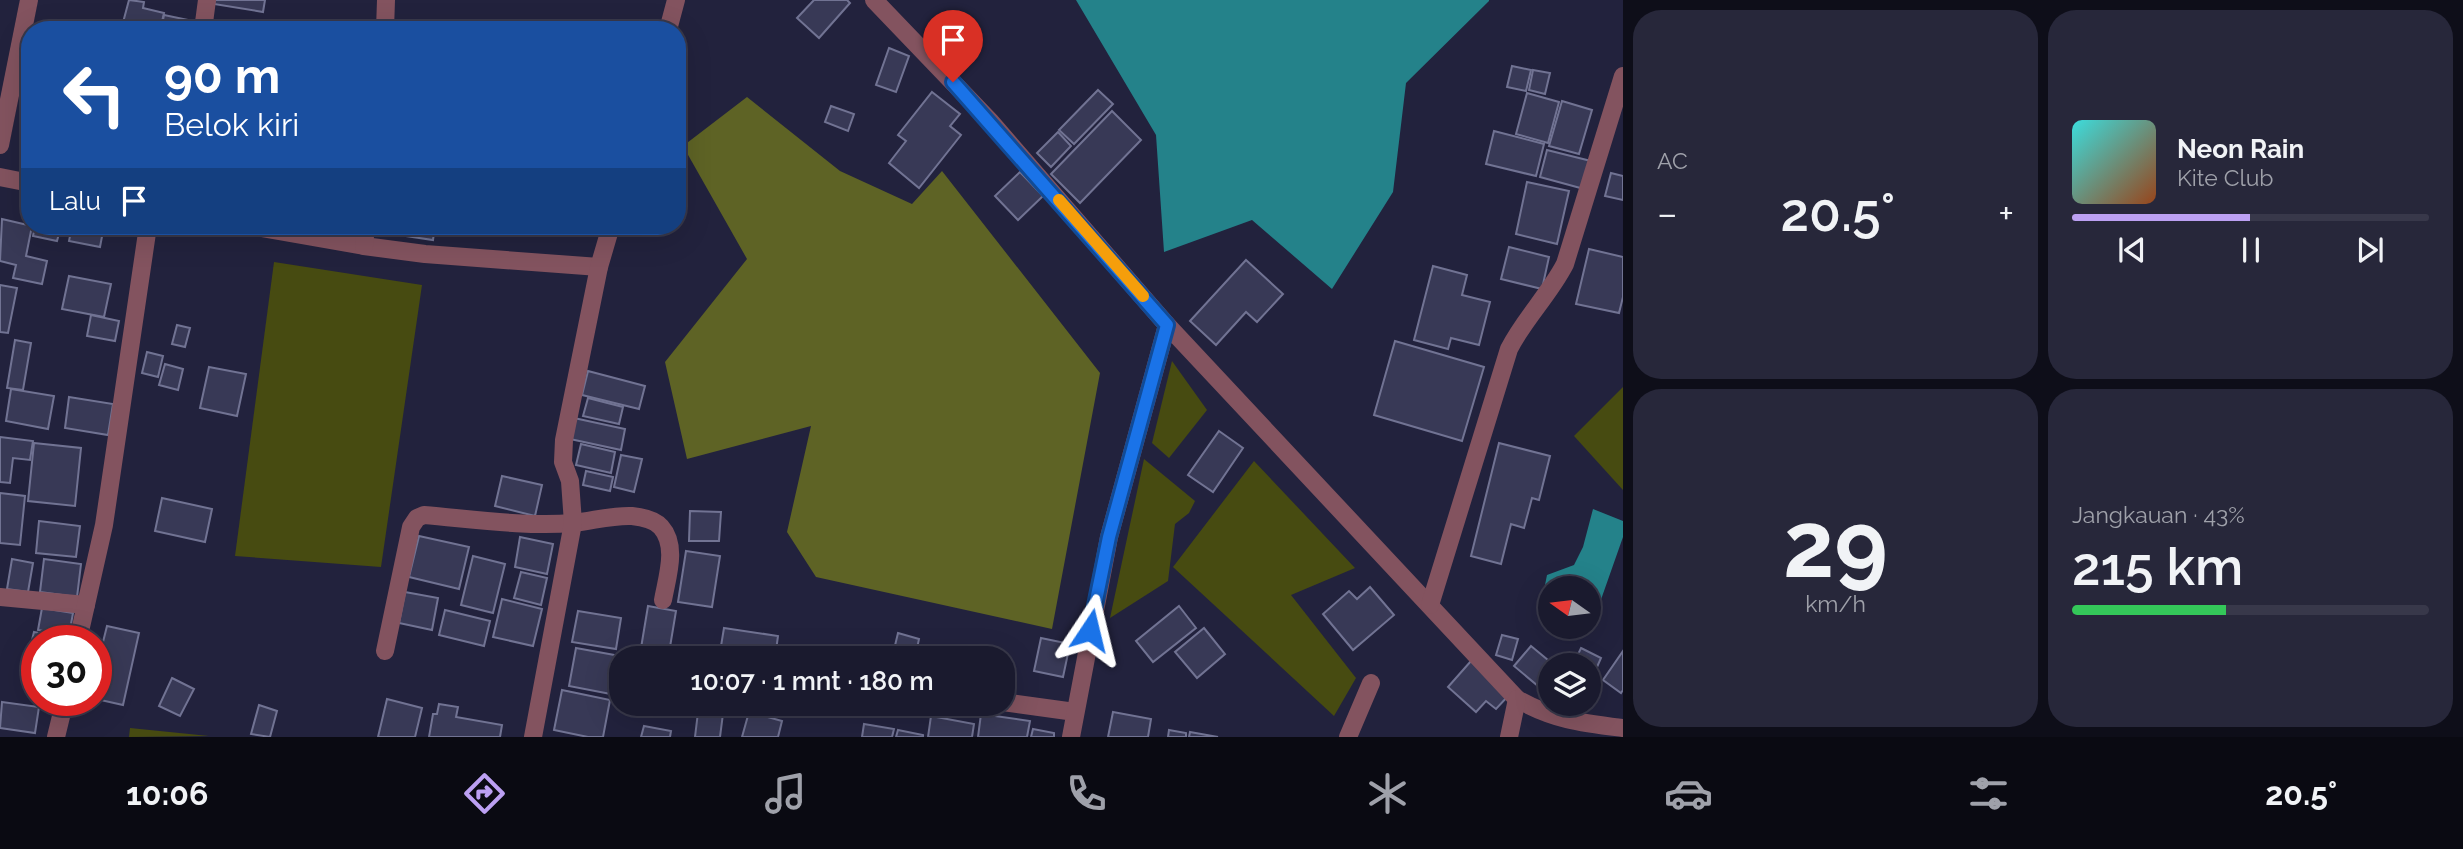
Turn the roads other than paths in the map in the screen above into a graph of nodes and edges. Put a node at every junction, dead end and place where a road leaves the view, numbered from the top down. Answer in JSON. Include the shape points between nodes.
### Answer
{"nodes":[{"id":1,"x":29,"y":0,"type":"edge"},
{"id":2,"x":207,"y":0,"type":"edge"},
{"id":3,"x":386,"y":0,"type":"edge"},
{"id":4,"x":676,"y":0,"type":"edge"},
{"id":5,"x":874,"y":0,"type":"edge"},
{"id":6,"x":25,"y":21,"type":"edge"},
{"id":7,"x":204,"y":21,"type":"edge"},
{"id":8,"x":385,"y":21,"type":"edge"},
{"id":9,"x":670,"y":21,"type":"edge"},
{"id":10,"x":21,"y":40,"type":"edge"},
{"id":11,"x":1623,"y":76,"type":"edge"},
{"id":12,"x":0,"y":145,"type":"edge"},
{"id":13,"x":0,"y":177,"type":"edge"},
{"id":14,"x":21,"y":181,"type":"edge"},
{"id":15,"x":147,"y":235,"type":"edge"},
{"id":16,"x":302,"y":235,"type":"edge"},
{"id":17,"x":365,"y":235,"type":"edge"},
{"id":18,"x":608,"y":235,"type":"edge"},
{"id":19,"x":364,"y":246,"type":"junction"},
{"id":20,"x":599,"y":267,"type":"junction"},
{"id":21,"x":1167,"y":325,"type":"junction"},
{"id":22,"x":573,"y":523,"type":"junction"},
{"id":23,"x":0,"y":597,"type":"edge"},
{"id":24,"x":663,"y":600,"type":"dead end"},
{"id":25,"x":86,"y":605,"type":"junction"},
{"id":26,"x":1430,"y":605,"type":"junction"},
{"id":27,"x":81,"y":625,"type":"edge"},
{"id":28,"x":385,"y":651,"type":"dead end"},
{"id":29,"x":1371,"y":683,"type":"dead end"},
{"id":30,"x":1517,"y":699,"type":"junction"},
{"id":31,"x":1015,"y":704,"type":"edge"},
{"id":32,"x":1075,"y":712,"type":"junction"},
{"id":33,"x":62,"y":716,"type":"edge"},
{"id":34,"x":1623,"y":728,"type":"edge"},
{"id":35,"x":57,"y":737,"type":"edge"},
{"id":36,"x":533,"y":737,"type":"edge"},
{"id":37,"x":1071,"y":737,"type":"edge"},
{"id":38,"x":1348,"y":737,"type":"edge"},
{"id":39,"x":1509,"y":737,"type":"edge"}],
"edges":[{"from":1,"to":6,"type":"street"},
{"from":2,"to":7,"type":"street"},
{"from":3,"to":8,"type":"street"},
{"from":4,"to":9,"type":"street"},
{"from":5,"to":21,"type":"street","via":[[990,121]]},
{"from":10,"to":12,"type":"street"},
{"from":11,"to":26,"type":"street","via":[[1564,264],[1509,349]]},
{"from":13,"to":14,"type":"street"},
{"from":15,"to":25,"type":"street","via":[[104,525]]},
{"from":16,"to":19,"type":"street"},
{"from":17,"to":19,"type":"street"},
{"from":18,"to":20,"type":"street"},
{"from":19,"to":20,"type":"street"},
{"from":20,"to":22,"type":"street","via":[[563,452]]},
{"from":21,"to":26,"type":"street"},
{"from":21,"to":32,"type":"street","via":[[1109,537]]},
{"from":22,"to":24,"type":"street","via":[[629,516],[656,522],[670,548]]},
{"from":22,"to":28,"type":"street","via":[[417,517],[411,527]]},
{"from":22,"to":36,"type":"street"},
{"from":23,"to":25,"type":"street"},
{"from":25,"to":27,"type":"street"},
{"from":26,"to":30,"type":"street"},
{"from":29,"to":38,"type":"street"},
{"from":30,"to":34,"type":"street","via":[[1567,721]]},
{"from":30,"to":39,"type":"street"},
{"from":31,"to":32,"type":"street"},
{"from":32,"to":37,"type":"street"},
{"from":33,"to":35,"type":"street"}]}
